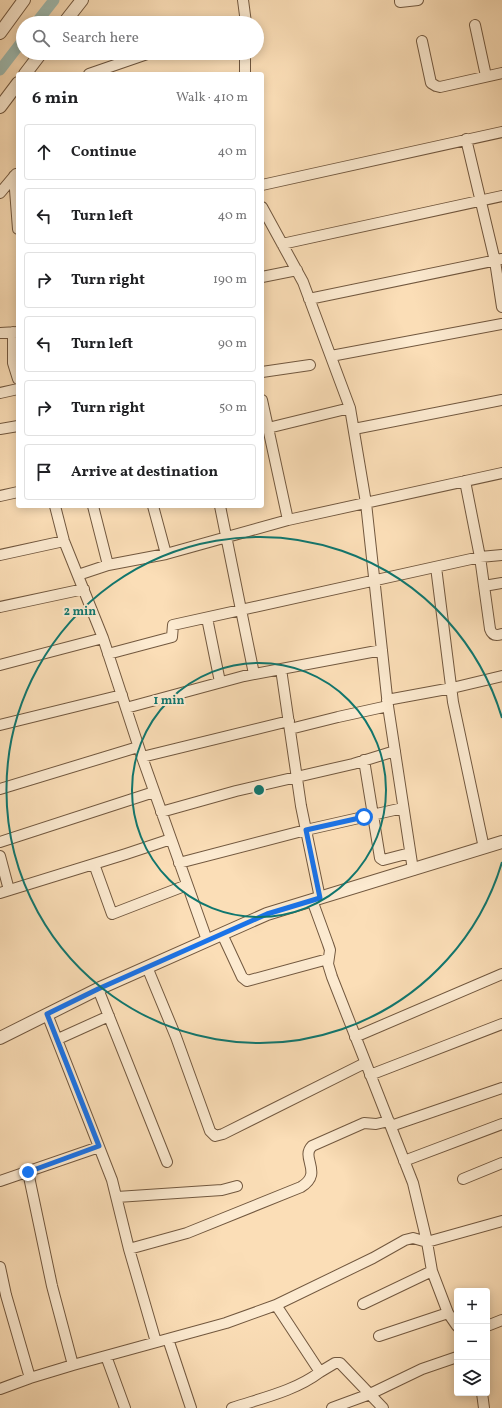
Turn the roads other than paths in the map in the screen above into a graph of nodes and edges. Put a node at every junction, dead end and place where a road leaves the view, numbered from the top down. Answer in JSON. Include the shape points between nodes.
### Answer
{"nodes":[{"id":1,"x":24,"y":0,"type":"edge"},
{"id":2,"x":82,"y":0,"type":"edge"},
{"id":3,"x":243,"y":0,"type":"edge"},
{"id":4,"x":400,"y":0,"type":"edge"},
{"id":5,"x":418,"y":0,"type":"edge"},
{"id":6,"x":69,"y":16,"type":"edge"},
{"id":7,"x":245,"y":16,"type":"edge"},
{"id":8,"x":475,"y":25,"type":"dead end"},
{"id":9,"x":0,"y":33,"type":"edge"},
{"id":10,"x":422,"y":41,"type":"dead end"},
{"id":11,"x":36,"y":60,"type":"edge"},
{"id":12,"x":130,"y":60,"type":"edge"},
{"id":13,"x":246,"y":60,"type":"edge"},
{"id":14,"x":27,"y":72,"type":"edge"},
{"id":15,"x":95,"y":72,"type":"edge"},
{"id":16,"x":245,"y":72,"type":"edge"},
{"id":17,"x":502,"y":73,"type":"edge"},
{"id":18,"x":486,"y":76,"type":"junction"},
{"id":19,"x":16,"y":86,"type":"edge"},
{"id":20,"x":0,"y":107,"type":"edge"},
{"id":21,"x":502,"y":132,"type":"edge"},
{"id":22,"x":466,"y":139,"type":"junction"},
{"id":23,"x":16,"y":173,"type":"edge"},
{"id":24,"x":264,"y":185,"type":"edge"},
{"id":25,"x":0,"y":193,"type":"edge"},
{"id":26,"x":502,"y":196,"type":"edge"},
{"id":27,"x":480,"y":201,"type":"junction"},
{"id":28,"x":264,"y":211,"type":"edge"},
{"id":29,"x":282,"y":244,"type":"junction"},
{"id":30,"x":499,"y":260,"type":"edge"},
{"id":31,"x":297,"y":270,"type":"junction"},
{"id":32,"x":264,"y":277,"type":"edge"},
{"id":33,"x":309,"y":299,"type":"junction"},
{"id":34,"x":502,"y":306,"type":"edge"},
{"id":35,"x":502,"y":324,"type":"edge"},
{"id":36,"x":16,"y":332,"type":"edge"},
{"id":37,"x":0,"y":333,"type":"edge"},
{"id":38,"x":331,"y":356,"type":"junction"},
{"id":39,"x":310,"y":365,"type":"dead end"},
{"id":40,"x":264,"y":372,"type":"edge"},
{"id":41,"x":16,"y":373,"type":"edge"},
{"id":42,"x":16,"y":389,"type":"edge"},
{"id":43,"x":0,"y":393,"type":"edge"},
{"id":44,"x":502,"y":400,"type":"edge"},
{"id":45,"x":350,"y":408,"type":"junction"},
{"id":46,"x":264,"y":409,"type":"edge"},
{"id":47,"x":16,"y":426,"type":"edge"},
{"id":48,"x":268,"y":428,"type":"junction"},
{"id":49,"x":0,"y":429,"type":"edge"},
{"id":50,"x":354,"y":429,"type":"junction"},
{"id":51,"x":502,"y":473,"type":"edge"},
{"id":52,"x":465,"y":481,"type":"junction"},
{"id":53,"x":16,"y":492,"type":"edge"},
{"id":54,"x":0,"y":496,"type":"edge"},
{"id":55,"x":366,"y":503,"type":"junction"},
{"id":56,"x":56,"y":508,"type":"edge"},
{"id":57,"x":94,"y":508,"type":"edge"},
{"id":58,"x":154,"y":508,"type":"edge"},
{"id":59,"x":220,"y":508,"type":"edge"},
{"id":60,"x":288,"y":520,"type":"junction"},
{"id":61,"x":226,"y":536,"type":"junction"},
{"id":62,"x":64,"y":541,"type":"junction"},
{"id":63,"x":166,"y":554,"type":"junction"},
{"id":64,"x":0,"y":555,"type":"edge"},
{"id":65,"x":502,"y":555,"type":"edge"},
{"id":66,"x":480,"y":557,"type":"junction"},
{"id":67,"x":108,"y":564,"type":"junction"},
{"id":68,"x":436,"y":567,"type":"junction"},
{"id":69,"x":78,"y":575,"type":"junction"},
{"id":70,"x":375,"y":581,"type":"junction"},
{"id":71,"x":502,"y":583,"type":"edge"},
{"id":72,"x":484,"y":586,"type":"junction"},
{"id":73,"x":84,"y":589,"type":"junction"},
{"id":74,"x":0,"y":607,"type":"edge"},
{"id":75,"x":240,"y":610,"type":"junction"},
{"id":76,"x":207,"y":618,"type":"junction"},
{"id":77,"x":502,"y":634,"type":"edge"},
{"id":78,"x":103,"y":638,"type":"junction"},
{"id":79,"x":382,"y":650,"type":"junction"},
{"id":80,"x":108,"y":654,"type":"junction"},
{"id":81,"x":0,"y":665,"type":"edge"},
{"id":82,"x":281,"y":669,"type":"junction"},
{"id":83,"x":254,"y":674,"type":"junction"},
{"id":84,"x":502,"y":676,"type":"edge"},
{"id":85,"x":220,"y":682,"type":"junction"},
{"id":86,"x":452,"y":688,"type":"junction"},
{"id":87,"x":122,"y":695,"type":"junction"},
{"id":88,"x":388,"y":703,"type":"junction"},
{"id":89,"x":126,"y":708,"type":"junction"},
{"id":90,"x":0,"y":725,"type":"edge"},
{"id":91,"x":290,"y":725,"type":"junction"},
{"id":92,"x":138,"y":747,"type":"junction"},
{"id":93,"x":395,"y":751,"type":"junction"},
{"id":94,"x":142,"y":757,"type":"junction"},
{"id":95,"x":364,"y":760,"type":"junction"},
{"id":96,"x":297,"y":777,"type":"junction"},
{"id":97,"x":0,"y":789,"type":"edge"},
{"id":98,"x":154,"y":792,"type":"junction"},
{"id":99,"x":403,"y":808,"type":"junction"},
{"id":100,"x":161,"y":812,"type":"junction"},
{"id":101,"x":372,"y":815,"type":"junction"},
{"id":102,"x":306,"y":830,"type":"junction"},
{"id":103,"x":171,"y":839,"type":"junction"},
{"id":104,"x":0,"y":842,"type":"edge"},
{"id":105,"x":502,"y":842,"type":"edge"},
{"id":106,"x":484,"y":848,"type":"junction"},
{"id":107,"x":410,"y":853,"type":"junction"},
{"id":108,"x":0,"y":856,"type":"edge"},
{"id":109,"x":179,"y":863,"type":"junction"},
{"id":110,"x":94,"y":864,"type":"junction"},
{"id":111,"x":413,"y":870,"type":"junction"},
{"id":112,"x":187,"y":885,"type":"junction"},
{"id":113,"x":4,"y":891,"type":"edge"},
{"id":114,"x":316,"y":899,"type":"junction"},
{"id":115,"x":222,"y":934,"type":"junction"},
{"id":116,"x":206,"y":940,"type":"junction"},
{"id":117,"x":328,"y":959,"type":"junction"},
{"id":118,"x":147,"y":967,"type":"junction"},
{"id":119,"x":502,"y":974,"type":"edge"},
{"id":120,"x":98,"y":989,"type":"junction"},
{"id":121,"x":47,"y":1014,"type":"junction"},
{"id":122,"x":109,"y":1016,"type":"junction"},
{"id":123,"x":502,"y":1024,"type":"edge"},
{"id":124,"x":0,"y":1036,"type":"edge"},
{"id":125,"x":355,"y":1037,"type":"junction"},
{"id":126,"x":58,"y":1039,"type":"junction"},
{"id":127,"x":365,"y":1062,"type":"junction"},
{"id":128,"x":370,"y":1075,"type":"junction"},
{"id":129,"x":502,"y":1088,"type":"edge"},
{"id":130,"x":390,"y":1123,"type":"junction"},
{"id":131,"x":502,"y":1125,"type":"edge"},
{"id":132,"x":99,"y":1146,"type":"junction"},
{"id":133,"x":404,"y":1161,"type":"junction"},
{"id":134,"x":167,"y":1162,"type":"dead end"},
{"id":135,"x":502,"y":1163,"type":"edge"},
{"id":136,"x":28,"y":1172,"type":"junction"},
{"id":137,"x":463,"y":1179,"type":"dead end"},
{"id":138,"x":0,"y":1181,"type":"edge"},
{"id":139,"x":236,"y":1186,"type":"dead end"},
{"id":140,"x":117,"y":1198,"type":"junction"},
{"id":141,"x":502,"y":1221,"type":"edge"},
{"id":142,"x":427,"y":1242,"type":"junction"},
{"id":143,"x":129,"y":1250,"type":"junction"},
{"id":144,"x":0,"y":1267,"type":"edge"},
{"id":145,"x":432,"y":1271,"type":"junction"},
{"id":146,"x":364,"y":1304,"type":"dead end"},
{"id":147,"x":276,"y":1305,"type":"junction"},
{"id":148,"x":448,"y":1313,"type":"junction"},
{"id":149,"x":502,"y":1320,"type":"edge"},
{"id":150,"x":456,"y":1324,"type":"edge"},
{"id":151,"x":490,"y":1325,"type":"edge"},
{"id":152,"x":380,"y":1336,"type":"dead end"},
{"id":153,"x":168,"y":1339,"type":"junction"},
{"id":154,"x":156,"y":1342,"type":"junction"},
{"id":155,"x":106,"y":1356,"type":"junction"},
{"id":156,"x":454,"y":1358,"type":"edge"},
{"id":157,"x":73,"y":1364,"type":"junction"},
{"id":158,"x":320,"y":1372,"type":"junction"},
{"id":159,"x":30,"y":1378,"type":"junction"},
{"id":160,"x":0,"y":1389,"type":"edge"},
{"id":161,"x":370,"y":1394,"type":"junction"},
{"id":162,"x":482,"y":1396,"type":"edge"},
{"id":163,"x":125,"y":1408,"type":"edge"},
{"id":164,"x":191,"y":1408,"type":"edge"},
{"id":165,"x":232,"y":1408,"type":"edge"},
{"id":166,"x":332,"y":1408,"type":"edge"},
{"id":167,"x":383,"y":1408,"type":"edge"},
{"id":168,"x":484,"y":1408,"type":"edge"}],
"edges":[{"from":1,"to":9,"type":"street"},
{"from":2,"to":6,"type":"street"},
{"from":3,"to":7,"type":"street"},
{"from":4,"to":5,"type":"street"},
{"from":8,"to":18,"type":"street"},
{"from":10,"to":18,"type":"street","via":[[431,82],[436,86]]},
{"from":11,"to":14,"type":"street"},
{"from":12,"to":15,"type":"street"},
{"from":13,"to":16,"type":"street"},
{"from":17,"to":18,"type":"street"},
{"from":19,"to":20,"type":"street"},
{"from":21,"to":22,"type":"street"},
{"from":22,"to":24,"type":"street"},
{"from":22,"to":27,"type":"street"},
{"from":23,"to":25,"type":"street"},
{"from":26,"to":27,"type":"street"},
{"from":27,"to":29,"type":"street"},
{"from":27,"to":30,"type":"street"},
{"from":28,"to":29,"type":"street"},
{"from":29,"to":31,"type":"street"},
{"from":30,"to":33,"type":"street"},
{"from":30,"to":34,"type":"street"},
{"from":31,"to":32,"type":"street"},
{"from":31,"to":33,"type":"street"},
{"from":33,"to":38,"type":"street"},
{"from":35,"to":38,"type":"street"},
{"from":36,"to":37,"type":"street"},
{"from":36,"to":41,"type":"street","via":[[13,363]]},
{"from":38,"to":45,"type":"street"},
{"from":39,"to":40,"type":"street"},
{"from":42,"to":43,"type":"street"},
{"from":44,"to":50,"type":"street"},
{"from":45,"to":48,"type":"street"},
{"from":45,"to":50,"type":"street"},
{"from":46,"to":48,"type":"street"},
{"from":47,"to":49,"type":"street"},
{"from":48,"to":60,"type":"street"},
{"from":50,"to":55,"type":"street"},
{"from":51,"to":52,"type":"street"},
{"from":52,"to":55,"type":"street"},
{"from":52,"to":66,"type":"street"},
{"from":53,"to":54,"type":"street"},
{"from":55,"to":60,"type":"street"},
{"from":55,"to":70,"type":"street"},
{"from":56,"to":62,"type":"street"},
{"from":57,"to":67,"type":"street"},
{"from":58,"to":63,"type":"street"},
{"from":59,"to":61,"type":"street"},
{"from":60,"to":61,"type":"street"},
{"from":61,"to":63,"type":"street"},
{"from":61,"to":75,"type":"street"},
{"from":62,"to":64,"type":"street"},
{"from":62,"to":69,"type":"street"},
{"from":63,"to":67,"type":"street"},
{"from":65,"to":66,"type":"street"},
{"from":66,"to":68,"type":"street"},
{"from":66,"to":72,"type":"street"},
{"from":67,"to":69,"type":"street"},
{"from":68,"to":70,"type":"street"},
{"from":68,"to":86,"type":"street"},
{"from":69,"to":73,"type":"street"},
{"from":70,"to":75,"type":"street"},
{"from":70,"to":79,"type":"street"},
{"from":71,"to":72,"type":"street"},
{"from":72,"to":77,"type":"street","via":[[491,633]]},
{"from":73,"to":74,"type":"street"},
{"from":73,"to":78,"type":"street"},
{"from":75,"to":76,"type":"street"},
{"from":75,"to":83,"type":"street"},
{"from":76,"to":80,"type":"street","via":[[173,625],[172,637]]},
{"from":76,"to":85,"type":"street"},
{"from":78,"to":80,"type":"street"},
{"from":78,"to":81,"type":"street"},
{"from":79,"to":82,"type":"street"},
{"from":79,"to":88,"type":"street"},
{"from":80,"to":87,"type":"street"},
{"from":82,"to":83,"type":"street"},
{"from":82,"to":91,"type":"street"},
{"from":83,"to":85,"type":"street"},
{"from":84,"to":86,"type":"street"},
{"from":85,"to":89,"type":"street"},
{"from":86,"to":88,"type":"street"},
{"from":86,"to":106,"type":"street"},
{"from":87,"to":89,"type":"street"},
{"from":87,"to":90,"type":"street"},
{"from":88,"to":91,"type":"street","via":[[338,717]]},
{"from":88,"to":93,"type":"street"},
{"from":89,"to":92,"type":"street"},
{"from":91,"to":94,"type":"street"},
{"from":91,"to":96,"type":"street"},
{"from":92,"to":94,"type":"street"},
{"from":92,"to":97,"type":"street"},
{"from":93,"to":95,"type":"street"},
{"from":93,"to":99,"type":"street"},
{"from":94,"to":98,"type":"street"},
{"from":95,"to":96,"type":"street"},
{"from":95,"to":101,"type":"street"},
{"from":96,"to":100,"type":"street"},
{"from":96,"to":102,"type":"street"},
{"from":98,"to":100,"type":"street"},
{"from":98,"to":104,"type":"street"},
{"from":99,"to":101,"type":"street"},
{"from":99,"to":107,"type":"street"},
{"from":100,"to":103,"type":"street"},
{"from":101,"to":102,"type":"street"},
{"from":101,"to":107,"type":"street","via":[[381,860]]},
{"from":102,"to":109,"type":"street"},
{"from":102,"to":114,"type":"street"},
{"from":103,"to":109,"type":"street"},
{"from":103,"to":110,"type":"street"},
{"from":105,"to":106,"type":"street"},
{"from":106,"to":111,"type":"street"},
{"from":107,"to":111,"type":"street"},
{"from":108,"to":113,"type":"street"},
{"from":109,"to":112,"type":"street"},
{"from":110,"to":112,"type":"street","via":[[112,914]]},
{"from":110,"to":113,"type":"street"},
{"from":111,"to":114,"type":"street"},
{"from":112,"to":116,"type":"street"},
{"from":114,"to":115,"type":"street","via":[[267,914]]},
{"from":114,"to":117,"type":"street","via":[[330,950]]},
{"from":115,"to":116,"type":"street"},
{"from":115,"to":117,"type":"street","via":[[242,977],[247,981]]},
{"from":116,"to":118,"type":"street"},
{"from":117,"to":125,"type":"street","via":[[332,977]]},
{"from":118,"to":120,"type":"street"},
{"from":118,"to":127,"type":"street","via":[[210,1131],[215,1136]]},
{"from":119,"to":125,"type":"street"},
{"from":120,"to":121,"type":"street"},
{"from":120,"to":122,"type":"street"},
{"from":121,"to":124,"type":"street"},
{"from":121,"to":126,"type":"street"},
{"from":122,"to":126,"type":"street"},
{"from":122,"to":134,"type":"street"},
{"from":123,"to":128,"type":"street"},
{"from":125,"to":127,"type":"street"},
{"from":126,"to":132,"type":"street"},
{"from":127,"to":128,"type":"street"},
{"from":128,"to":130,"type":"street"},
{"from":129,"to":130,"type":"street"},
{"from":130,"to":133,"type":"street"},
{"from":130,"to":143,"type":"street","via":[[364,1123],[312,1146],[309,1153],[312,1173],[310,1179],[301,1187],[187,1233]]},
{"from":131,"to":133,"type":"street"},
{"from":132,"to":136,"type":"street"},
{"from":132,"to":140,"type":"street"},
{"from":133,"to":142,"type":"street","via":[[413,1182]]},
{"from":135,"to":137,"type":"street"},
{"from":136,"to":138,"type":"street"},
{"from":136,"to":157,"type":"street","via":[[52,1286]]},
{"from":139,"to":140,"type":"street","via":[[222,1190]]},
{"from":140,"to":143,"type":"street"},
{"from":141,"to":142,"type":"street"},
{"from":142,"to":145,"type":"street"},
{"from":142,"to":147,"type":"street","via":[[413,1238],[405,1240]]},
{"from":143,"to":154,"type":"street"},
{"from":144,"to":159,"type":"street"},
{"from":145,"to":146,"type":"street"},
{"from":145,"to":148,"type":"street"},
{"from":147,"to":153,"type":"street","via":[[226,1323]]},
{"from":147,"to":158,"type":"street"},
{"from":148,"to":150,"type":"street"},
{"from":148,"to":152,"type":"street"},
{"from":149,"to":151,"type":"street"},
{"from":153,"to":154,"type":"street"},
{"from":153,"to":164,"type":"street"},
{"from":154,"to":155,"type":"street"},
{"from":155,"to":157,"type":"street"},
{"from":155,"to":163,"type":"street"},
{"from":156,"to":161,"type":"street","via":[[422,1369]]},
{"from":157,"to":159,"type":"street"},
{"from":158,"to":161,"type":"street","via":[[335,1363],[340,1363]]},
{"from":158,"to":165,"type":"street","via":[[297,1386]]},
{"from":159,"to":160,"type":"street"},
{"from":161,"to":166,"type":"street"},
{"from":161,"to":167,"type":"street"},
{"from":162,"to":168,"type":"street"}]}
